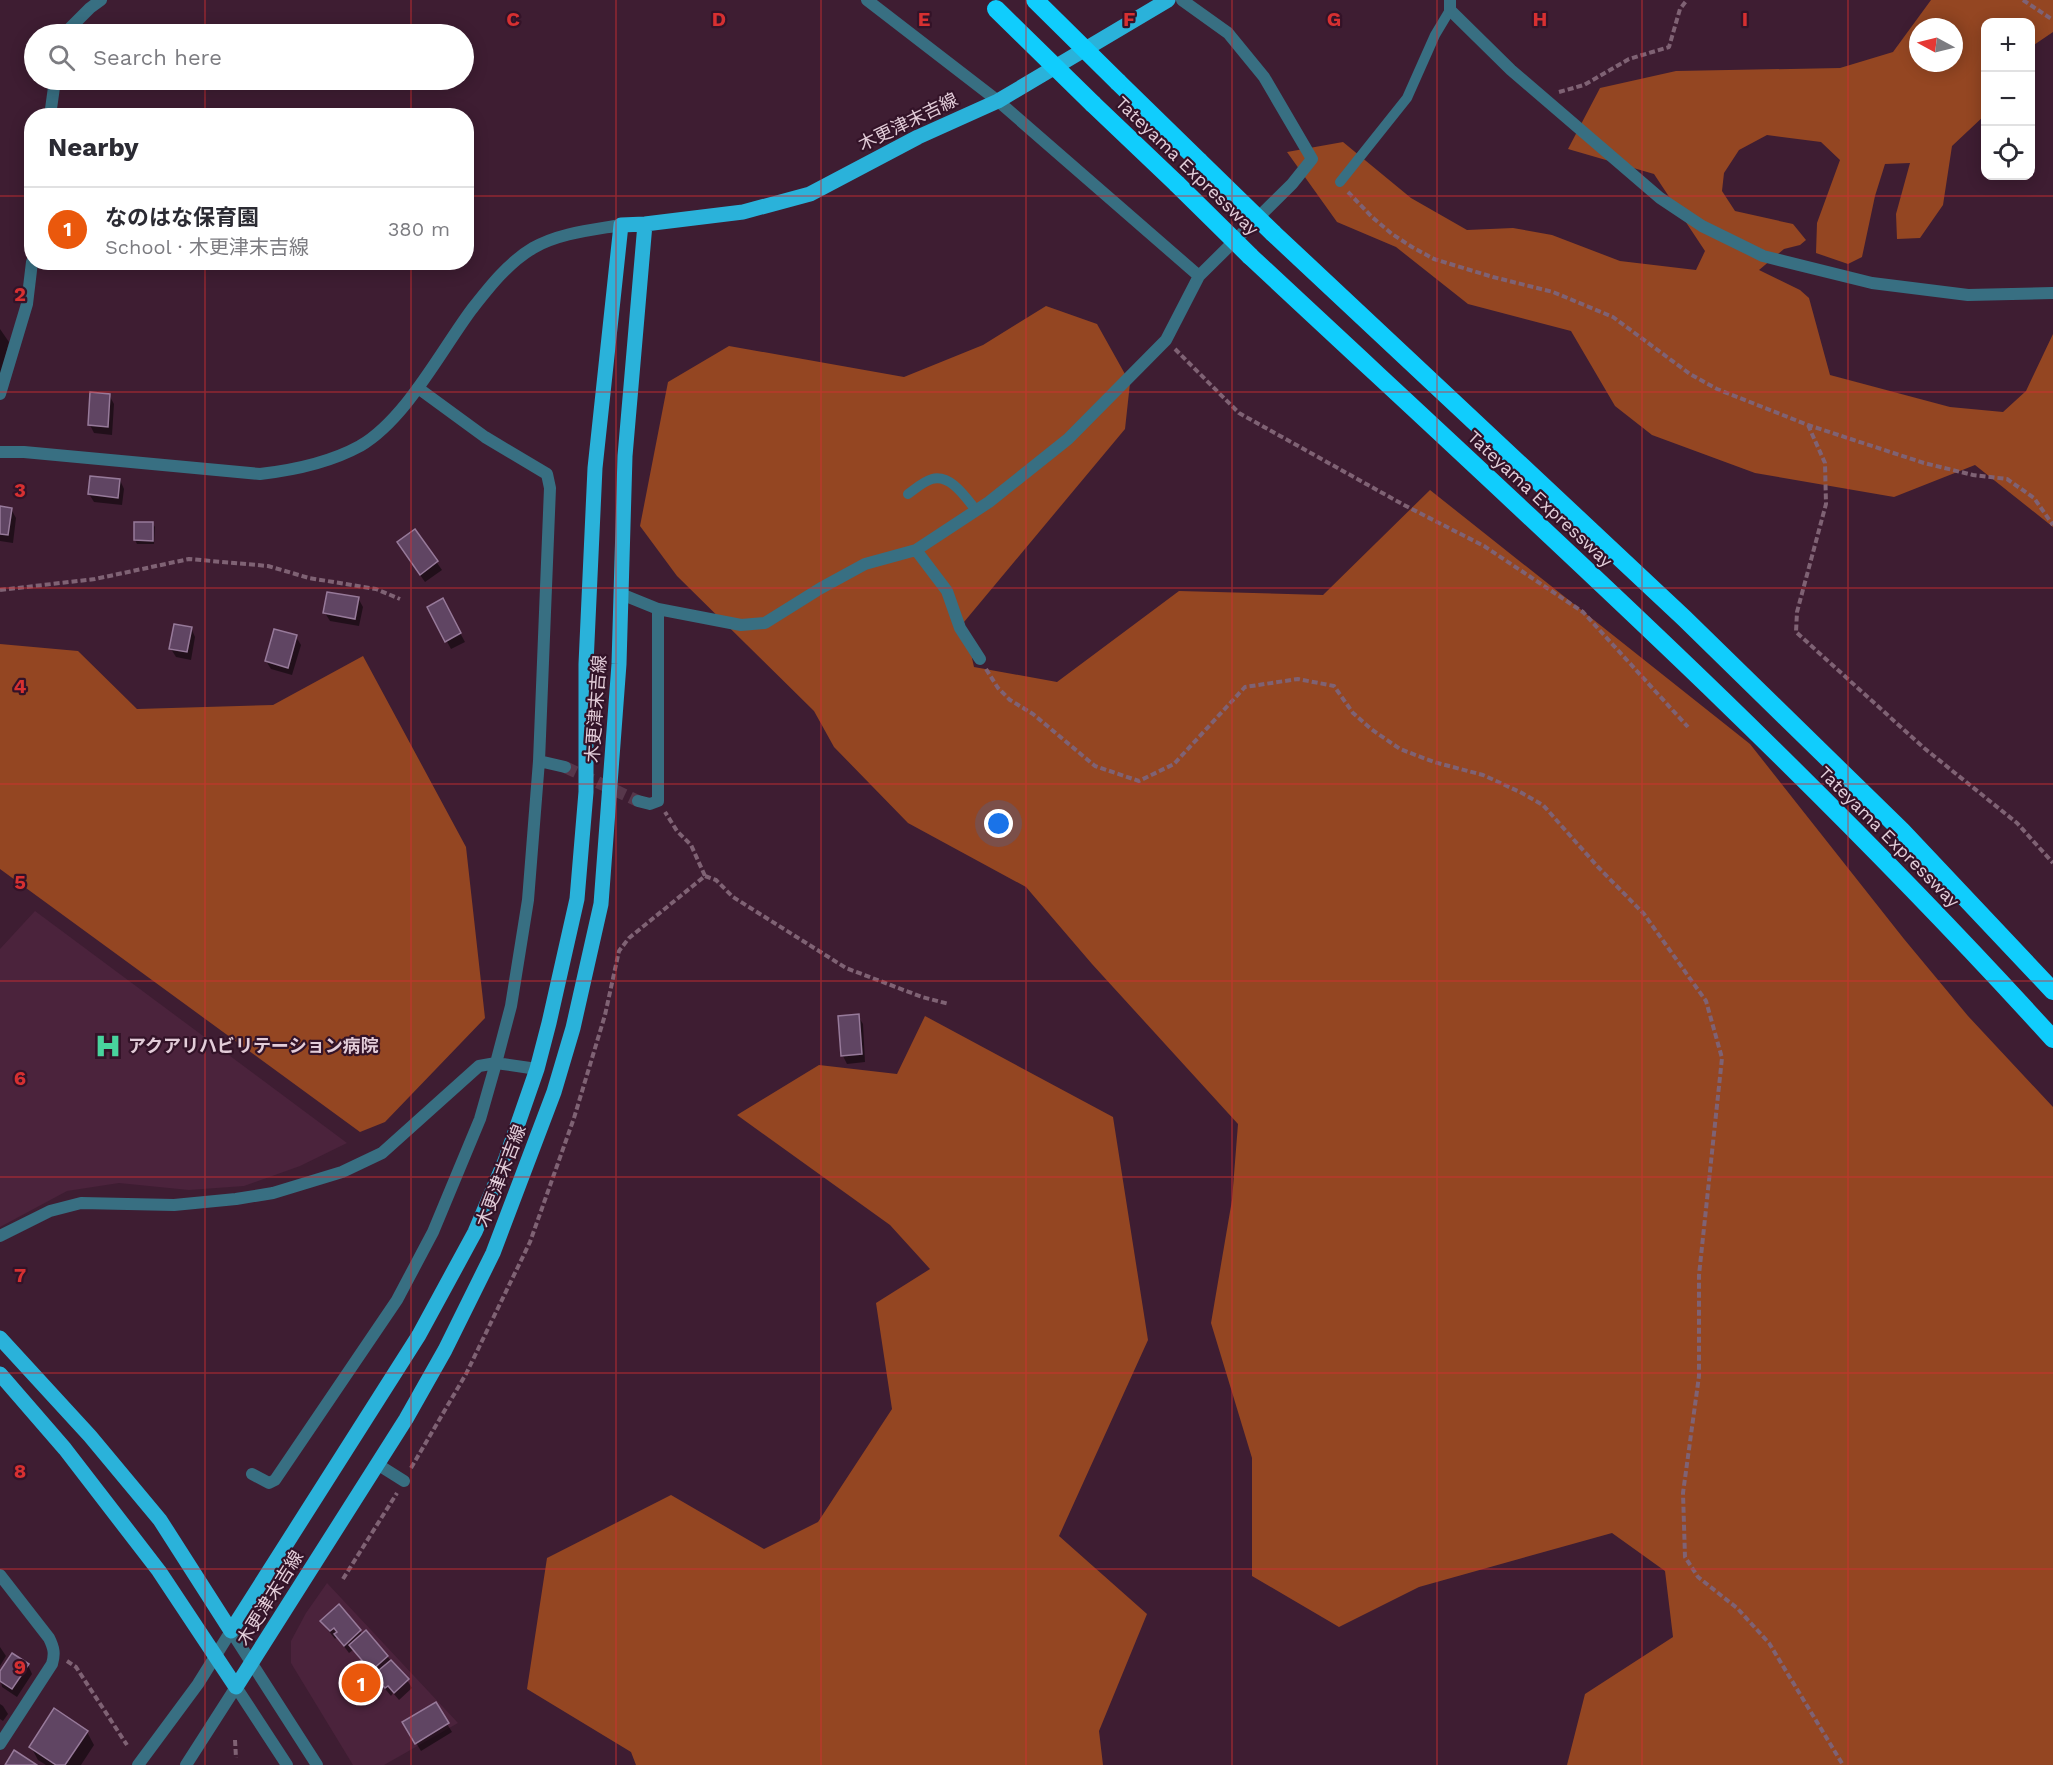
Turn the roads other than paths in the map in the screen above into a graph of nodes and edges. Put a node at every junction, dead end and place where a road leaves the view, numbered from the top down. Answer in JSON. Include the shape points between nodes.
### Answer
{"nodes":[{"id":1,"x":101,"y":0,"type":"edge"},
{"id":2,"x":867,"y":0,"type":"edge"},
{"id":3,"x":1035,"y":0,"type":"edge"},
{"id":4,"x":1168,"y":0,"type":"edge"},
{"id":5,"x":1182,"y":0,"type":"edge"},
{"id":6,"x":992,"y":4,"type":"edge"},
{"id":7,"x":1450,"y":5,"type":"edge"},
{"id":8,"x":74,"y":24,"type":"edge"},
{"id":9,"x":54,"y":90,"type":"edge"},
{"id":10,"x":998,"y":100,"type":"junction"},
{"id":11,"x":51,"y":108,"type":"edge"},
{"id":12,"x":1340,"y":182,"type":"road end"},
{"id":13,"x":645,"y":224,"type":"junction"},
{"id":14,"x":621,"y":225,"type":"junction"},
{"id":15,"x":31,"y":270,"type":"edge"},
{"id":16,"x":1199,"y":276,"type":"junction"},
{"id":17,"x":2053,"y":293,"type":"edge"},
{"id":18,"x":418,"y":388,"type":"junction"},
{"id":19,"x":0,"y":394,"type":"edge"},
{"id":20,"x":0,"y":452,"type":"edge"},
{"id":21,"x":908,"y":494,"type":"dead end"},
{"id":22,"x":976,"y":510,"type":"junction"},
{"id":23,"x":916,"y":550,"type":"junction"},
{"id":24,"x":621,"y":594,"type":"junction"},
{"id":25,"x":658,"y":609,"type":"junction"},
{"id":26,"x":980,"y":659,"type":"road end"},
{"id":27,"x":540,"y":761,"type":"junction"},
{"id":28,"x":565,"y":767,"type":"tunnel mouth"},
{"id":29,"x":638,"y":801,"type":"dead end"},
{"id":30,"x":2053,"y":991,"type":"edge"},
{"id":31,"x":2053,"y":1039,"type":"edge"},
{"id":32,"x":496,"y":1064,"type":"junction"},
{"id":33,"x":537,"y":1069,"type":"junction"},
{"id":34,"x":0,"y":1236,"type":"edge"},
{"id":35,"x":0,"y":1338,"type":"edge"},
{"id":36,"x":0,"y":1374,"type":"edge"},
{"id":37,"x":377,"y":1464,"type":"junction"},
{"id":38,"x":252,"y":1474,"type":"dead end"},
{"id":39,"x":404,"y":1480,"type":"road end"},
{"id":40,"x":0,"y":1575,"type":"edge"},
{"id":41,"x":231,"y":1631,"type":"junction"},
{"id":42,"x":215,"y":1657,"type":"junction"},
{"id":43,"x":252,"y":1662,"type":"junction"},
{"id":44,"x":236,"y":1688,"type":"junction"},
{"id":45,"x":0,"y":1744,"type":"edge"},
{"id":46,"x":138,"y":1765,"type":"edge"},
{"id":47,"x":186,"y":1765,"type":"edge"},
{"id":48,"x":287,"y":1765,"type":"edge"},
{"id":49,"x":317,"y":1765,"type":"edge"}],
"edges":[{"from":1,"to":8,"type":"street"},
{"from":2,"to":10,"type":"street"},
{"from":3,"to":30,"type":"highway","name":"Tateyama Expressway","bridge":true,"via":[[1273,233],[1684,618],[1902,831]]},
{"from":4,"to":10,"type":"main road","name":"木更津末吉線"},
{"from":5,"to":16,"type":"street","via":[[1228,33],[1264,77],[1312,159]]},
{"from":6,"to":31,"type":"highway","name":"Tateyama Expressway","bridge":true,"via":[[1250,256],[1740,718],[1986,965]]},
{"from":7,"to":12,"type":"lane","via":[[1407,98]]},
{"from":7,"to":17,"type":"street","via":[[1511,70],[1660,198],[1702,226],[1763,256],[1872,283],[1968,295]]},
{"from":9,"to":11,"type":"street"},
{"from":10,"to":13,"type":"main road","name":"木更津末吉線","via":[[810,194],[743,212]]},
{"from":10,"to":16,"type":"street"},
{"from":13,"to":14,"type":"main road","name":"木更津末吉線"},
{"from":13,"to":24,"type":"main road","name":"木更津末吉線","via":[[625,456]]},
{"from":14,"to":18,"type":"street","via":[[565,235],[534,247],[507,267],[450,338]]},
{"from":14,"to":33,"type":"main road","name":"木更津末吉線","via":[[595,468],[586,664],[586,792],[577,899]]},
{"from":15,"to":19,"type":"street","via":[[27,304]]},
{"from":16,"to":22,"type":"street","via":[[1166,340],[1068,438]]},
{"from":18,"to":20,"type":"street","via":[[383,428],[360,446],[294,470],[260,474]]},
{"from":18,"to":27,"type":"street","via":[[485,437],[547,474],[550,488]]},
{"from":21,"to":22,"type":"lane","via":[[930,479],[940,478],[951,483]]},
{"from":22,"to":23,"type":"street"},
{"from":23,"to":25,"type":"street","via":[[865,564],[765,623],[741,625]]},
{"from":23,"to":26,"type":"street","via":[[947,591],[960,628]]},
{"from":24,"to":25,"type":"street"},
{"from":24,"to":37,"type":"main road","name":"木更津末吉線","via":[[601,904],[573,1028],[554,1092],[493,1253],[446,1350]]},
{"from":25,"to":29,"type":"street","via":[[658,801]]},
{"from":27,"to":28,"type":"street"},
{"from":27,"to":32,"type":"street","via":[[528,900],[511,1006]]},
{"from":32,"to":33,"type":"street"},
{"from":32,"to":34,"type":"street","via":[[479,1066],[382,1153],[342,1172],[273,1193],[236,1199],[174,1205],[81,1203],[50,1211]]},
{"from":32,"to":38,"type":"street","via":[[480,1119],[433,1233],[397,1300],[275,1480],[269,1483]]},
{"from":33,"to":41,"type":"main road","name":"木更津末吉線","via":[[475,1232],[425,1325]]},
{"from":35,"to":41,"type":"main road","name":"木更津末吉線","via":[[160,1520]]},
{"from":36,"to":42,"type":"main road","name":"木更津末吉線","via":[[65,1449],[159,1571]]},
{"from":37,"to":39,"type":"street"},
{"from":37,"to":43,"type":"main road","name":"木更津末吉線"},
{"from":40,"to":45,"type":"street","via":[[48,1638],[54,1655]]},
{"from":41,"to":42,"type":"street"},
{"from":41,"to":43,"type":"street"},
{"from":42,"to":44,"type":"main road","name":"木更津末吉線"},
{"from":42,"to":46,"type":"street"},
{"from":43,"to":44,"type":"main road","name":"木更津末吉線"},
{"from":43,"to":49,"type":"street"},
{"from":44,"to":47,"type":"street"},
{"from":44,"to":48,"type":"street"}]}
